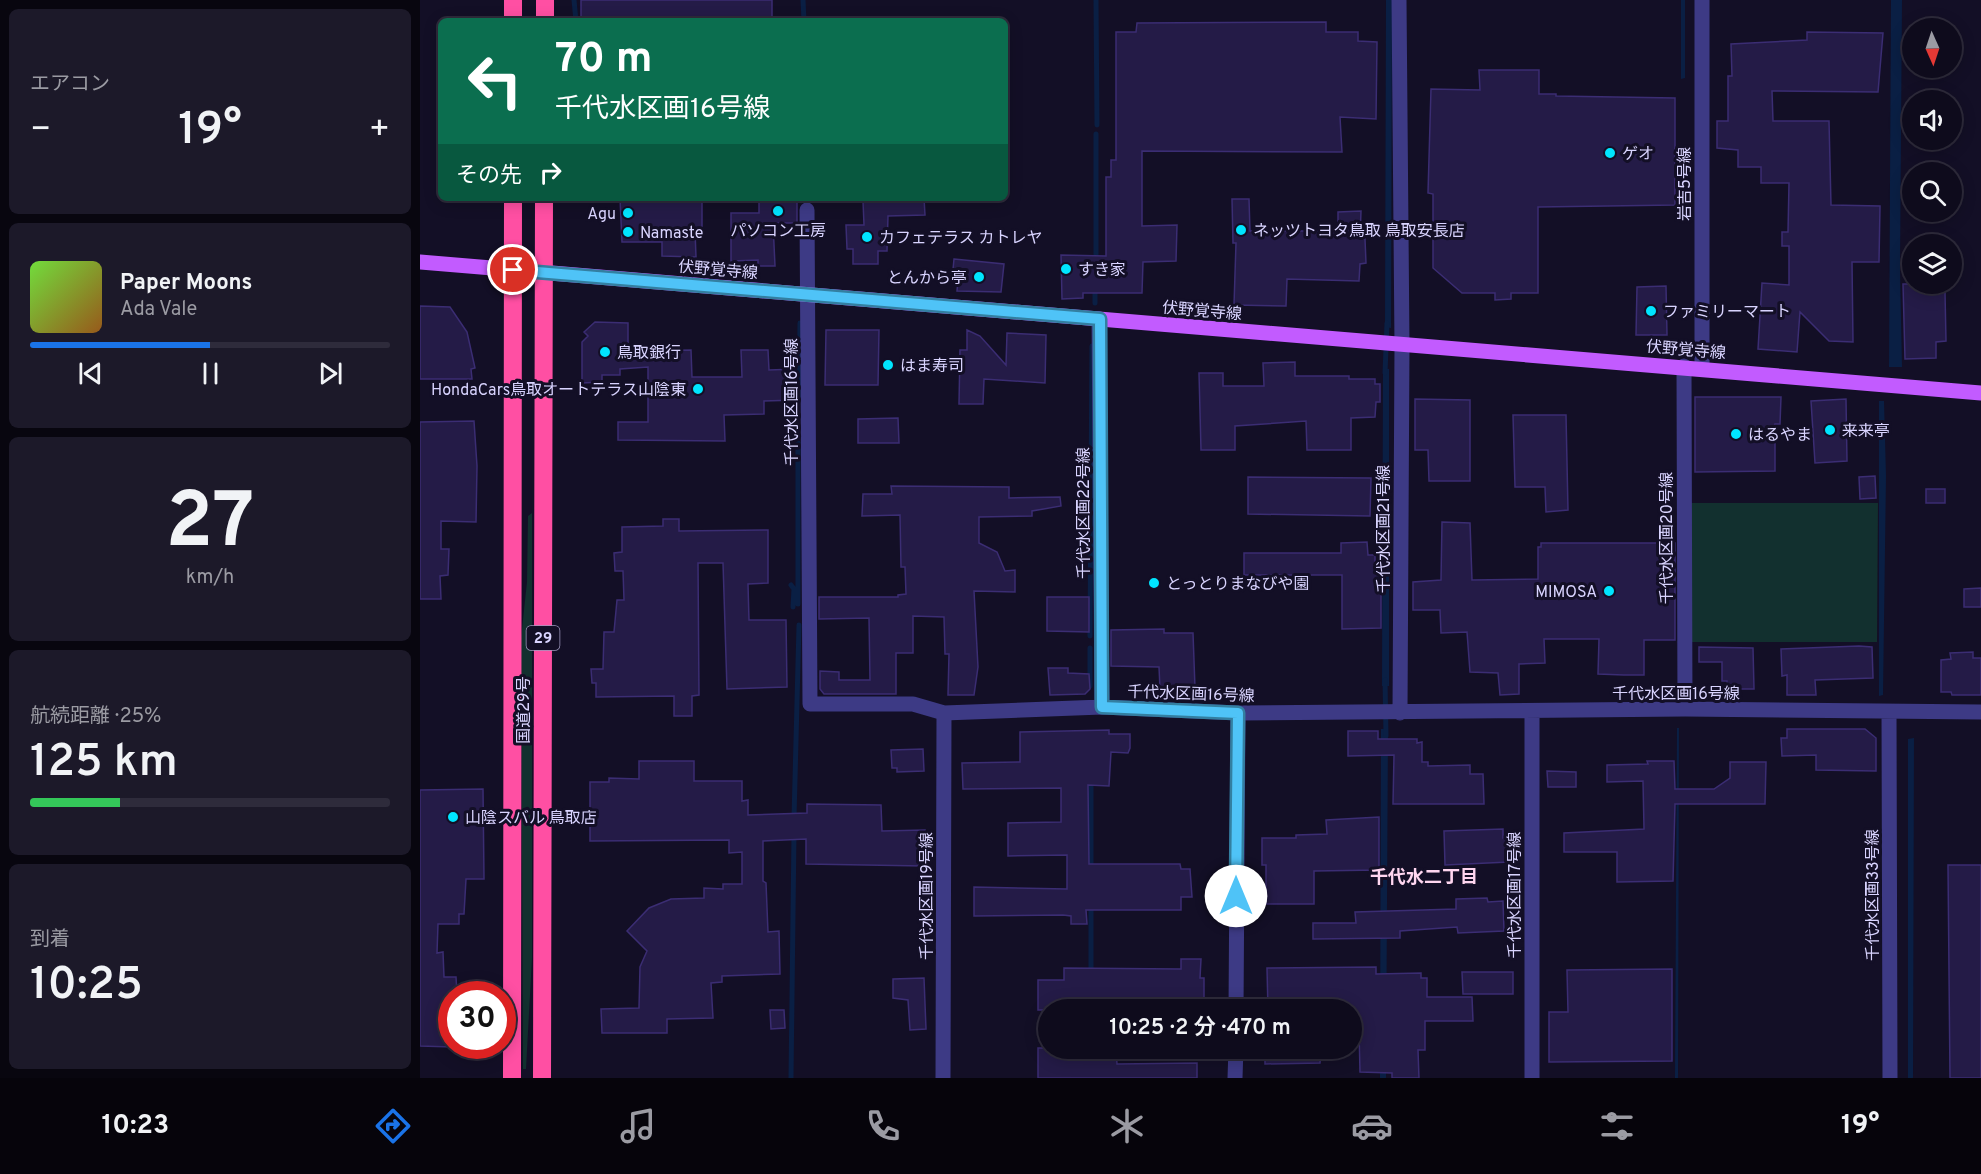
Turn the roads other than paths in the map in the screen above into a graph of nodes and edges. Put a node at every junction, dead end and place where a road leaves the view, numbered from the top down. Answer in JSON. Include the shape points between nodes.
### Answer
{"nodes":[{"id":1,"x":513,"y":0,"type":"edge"},
{"id":2,"x":545,"y":0,"type":"edge"},
{"id":3,"x":1400,"y":0,"type":"edge"},
{"id":4,"x":1702,"y":0,"type":"edge"},
{"id":5,"x":513,"y":18,"type":"edge"},
{"id":6,"x":545,"y":18,"type":"edge"},
{"id":7,"x":513,"y":201,"type":"edge"},
{"id":8,"x":544,"y":201,"type":"edge"},
{"id":9,"x":807,"y":210,"type":"dead end"},
{"id":10,"x":420,"y":262,"type":"edge"},
{"id":11,"x":513,"y":270,"type":"junction"},
{"id":12,"x":544,"y":272,"type":"junction"},
{"id":13,"x":809,"y":294,"type":"junction"},
{"id":14,"x":1100,"y":319,"type":"junction"},
{"id":15,"x":1402,"y":345,"type":"junction"},
{"id":16,"x":1684,"y":366,"type":"junction"},
{"id":17,"x":1702,"y":368,"type":"junction"},
{"id":18,"x":1981,"y":393,"type":"edge"},
{"id":19,"x":1102,"y":707,"type":"junction"},
{"id":20,"x":1685,"y":709,"type":"junction"},
{"id":21,"x":1532,"y":712,"type":"junction"},
{"id":22,"x":1889,"y":712,"type":"junction"},
{"id":23,"x":1981,"y":712,"type":"edge"},
{"id":24,"x":944,"y":713,"type":"junction"},
{"id":25,"x":1238,"y":713,"type":"junction"},
{"id":26,"x":1400,"y":713,"type":"junction"},
{"id":27,"x":1236,"y":999,"type":"edge"},
{"id":28,"x":1236,"y":1059,"type":"edge"},
{"id":29,"x":512,"y":1078,"type":"edge"},
{"id":30,"x":542,"y":1078,"type":"edge"},
{"id":31,"x":943,"y":1078,"type":"edge"},
{"id":32,"x":1236,"y":1078,"type":"edge"},
{"id":33,"x":1532,"y":1078,"type":"edge"},
{"id":34,"x":1890,"y":1078,"type":"edge"}],
"edges":[{"from":1,"to":5,"type":"highway"},
{"from":2,"to":6,"type":"highway"},
{"from":3,"to":15,"type":"street","name":"千代水区画21号線"},
{"from":4,"to":17,"type":"street","name":"岩吉5号線"},
{"from":7,"to":11,"type":"highway","name":"国道29号","number":"29"},
{"from":8,"to":12,"type":"highway","name":"国道29号","number":"29"},
{"from":9,"to":13,"type":"street"},
{"from":10,"to":11,"type":"main road","name":"伏野覚寺線"},
{"from":11,"to":12,"type":"main road","name":"伏野覚寺線"},
{"from":11,"to":29,"type":"highway","name":"国道29号","number":"29"},
{"from":12,"to":13,"type":"main road","name":"伏野覚寺線"},
{"from":12,"to":30,"type":"highway","name":"国道29号","number":"29"},
{"from":13,"to":14,"type":"main road","name":"伏野覚寺線"},
{"from":13,"to":24,"type":"street","name":"千代水区画16号線","via":[[810,704],[913,704]]},
{"from":14,"to":15,"type":"main road","name":"伏野覚寺線"},
{"from":14,"to":19,"type":"street","name":"千代水区画22号線"},
{"from":15,"to":16,"type":"main road","name":"伏野覚寺線"},
{"from":15,"to":26,"type":"street","name":"千代水区画21号線"},
{"from":16,"to":17,"type":"main road","name":"伏野覚寺線"},
{"from":16,"to":20,"type":"street","name":"千代水区画20号線"},
{"from":17,"to":18,"type":"main road","name":"伏野覚寺線"},
{"from":19,"to":24,"type":"street","name":"千代水区画16号線"},
{"from":19,"to":25,"type":"street","name":"千代水区画16号線"},
{"from":20,"to":21,"type":"street","name":"千代水区画16号線"},
{"from":20,"to":22,"type":"street","name":"千代水区画16号線"},
{"from":21,"to":26,"type":"street","name":"千代水区画16号線"},
{"from":21,"to":33,"type":"street","name":"千代水区画17号線"},
{"from":22,"to":23,"type":"street","name":"千代水区画16号線"},
{"from":22,"to":34,"type":"street","name":"千代水区画33号線"},
{"from":24,"to":31,"type":"street","name":"千代水区画19号線"},
{"from":25,"to":26,"type":"street","name":"千代水区画16号線"},
{"from":25,"to":27,"type":"street"},
{"from":28,"to":32,"type":"street"}]}
